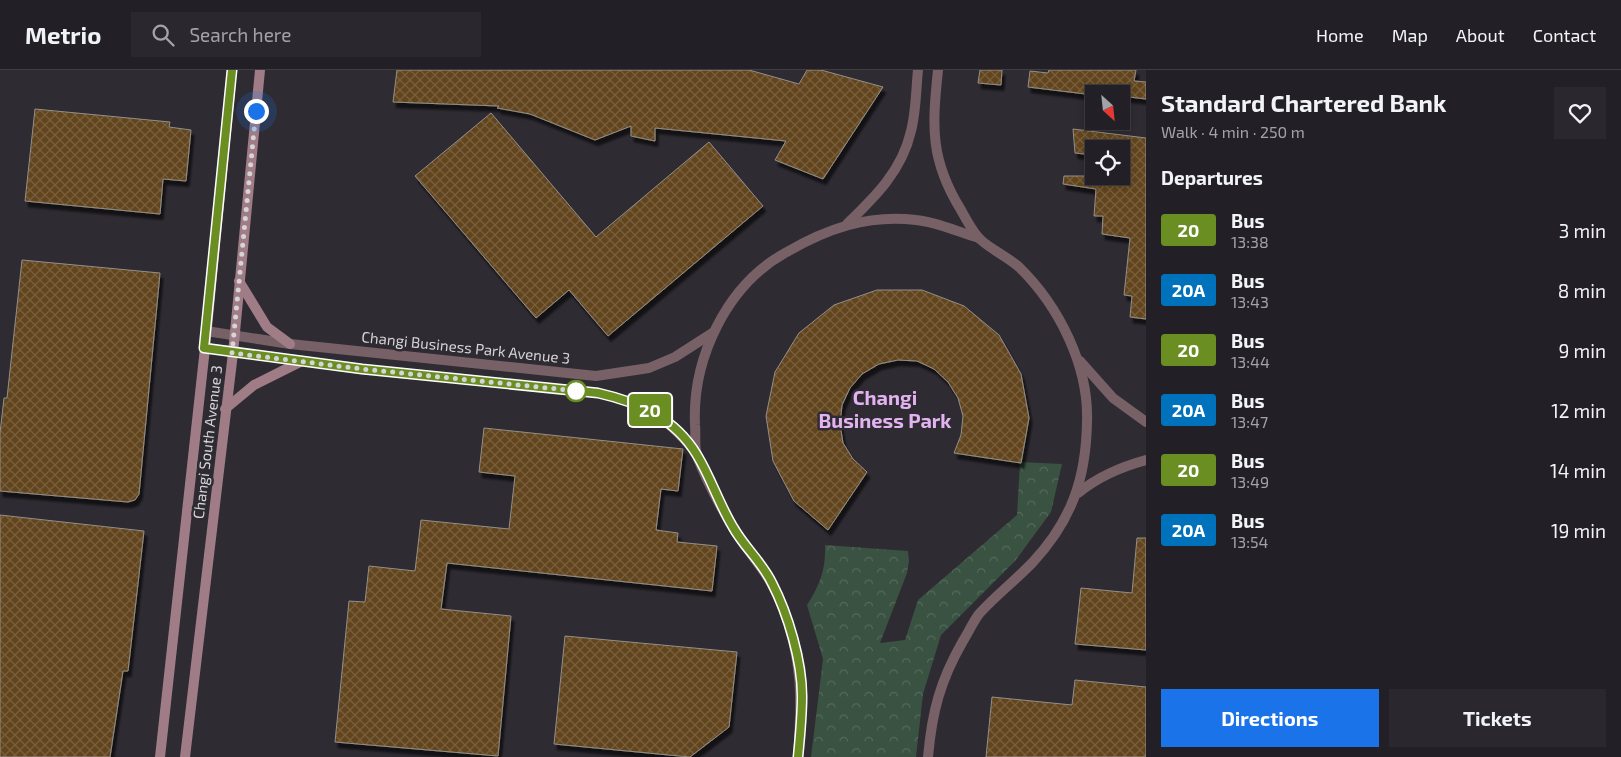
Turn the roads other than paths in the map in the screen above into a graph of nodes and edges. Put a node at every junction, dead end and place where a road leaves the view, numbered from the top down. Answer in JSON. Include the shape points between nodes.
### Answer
{"nodes":[{"id":1,"x":232,"y":70,"type":"edge"},
{"id":2,"x":260,"y":70,"type":"edge"},
{"id":3,"x":918,"y":70,"type":"edge"},
{"id":4,"x":938,"y":70,"type":"edge"},
{"id":5,"x":847,"y":224,"type":"junction"},
{"id":6,"x":979,"y":238,"type":"junction"},
{"id":7,"x":239,"y":280,"type":"junction"},
{"id":8,"x":206,"y":331,"type":"junction"},
{"id":9,"x":714,"y":332,"type":"junction"},
{"id":10,"x":233,"y":335,"type":"junction"},
{"id":11,"x":290,"y":344,"type":"junction"},
{"id":12,"x":204,"y":348,"type":"junction"},
{"id":13,"x":232,"y":353,"type":"junction"},
{"id":14,"x":1079,"y":360,"type":"junction"},
{"id":15,"x":300,"y":362,"type":"junction"},
{"id":16,"x":225,"y":409,"type":"junction"},
{"id":17,"x":1146,"y":422,"type":"edge"},
{"id":18,"x":697,"y":454,"type":"junction"},
{"id":19,"x":1146,"y":460,"type":"edge"},
{"id":20,"x":1078,"y":493,"type":"junction"},
{"id":21,"x":160,"y":757,"type":"edge"},
{"id":22,"x":185,"y":757,"type":"edge"},
{"id":23,"x":798,"y":757,"type":"edge"},
{"id":24,"x":928,"y":757,"type":"edge"}],
"edges":[{"from":1,"to":8,"type":"street","name":"Changi South Avenue 3"},
{"from":2,"to":7,"type":"street","name":"Changi South Avenue 3"},
{"from":3,"to":5,"type":"street","via":[[911,131],[900,160],[889,181]]},
{"from":4,"to":6,"type":"street","via":[[934,133],[937,160],[944,181]]},
{"from":5,"to":6,"type":"street","via":[[882,219],[916,220]]},
{"from":5,"to":9,"type":"street","via":[[810,238],[772,260],[745,283]]},
{"from":6,"to":14,"type":"street","via":[[1020,268],[1059,317]]},
{"from":7,"to":10,"type":"street","name":"Changi South Avenue 3"},
{"from":7,"to":11,"type":"street","via":[[268,327]]},
{"from":8,"to":10,"type":"street","name":"Changi Business Park Avenue 3"},
{"from":8,"to":12,"type":"street","name":"Changi South Avenue 3"},
{"from":9,"to":11,"type":"street","name":"Changi Business Park Avenue 3","via":[[675,357],[649,368],[596,376]]},
{"from":9,"to":18,"type":"street","via":[[696,393]]},
{"from":10,"to":11,"type":"street","name":"Changi Business Park Avenue 3"},
{"from":10,"to":13,"type":"street","name":"Changi South Avenue 3"},
{"from":12,"to":13,"type":"street"},
{"from":12,"to":21,"type":"street","name":"Changi South Avenue 3"},
{"from":13,"to":15,"type":"street"},
{"from":13,"to":16,"type":"street","name":"Changi South Avenue 3"},
{"from":14,"to":17,"type":"street","via":[[1113,398]]},
{"from":14,"to":20,"type":"street","via":[[1088,420],[1085,464]]},
{"from":15,"to":16,"type":"street","via":[[254,385]]},
{"from":15,"to":18,"type":"street","via":[[598,393],[627,400],[652,411],[673,426]]},
{"from":16,"to":22,"type":"street","name":"Changi South Avenue 3"},
{"from":18,"to":23,"type":"street","via":[[734,529],[772,582],[783,608],[799,668],[802,695]]},
{"from":19,"to":20,"type":"street","via":[[1120,467]]},
{"from":20,"to":24,"type":"street","via":[[1060,527],[1033,562],[978,616],[953,658],[934,707]]}]}
